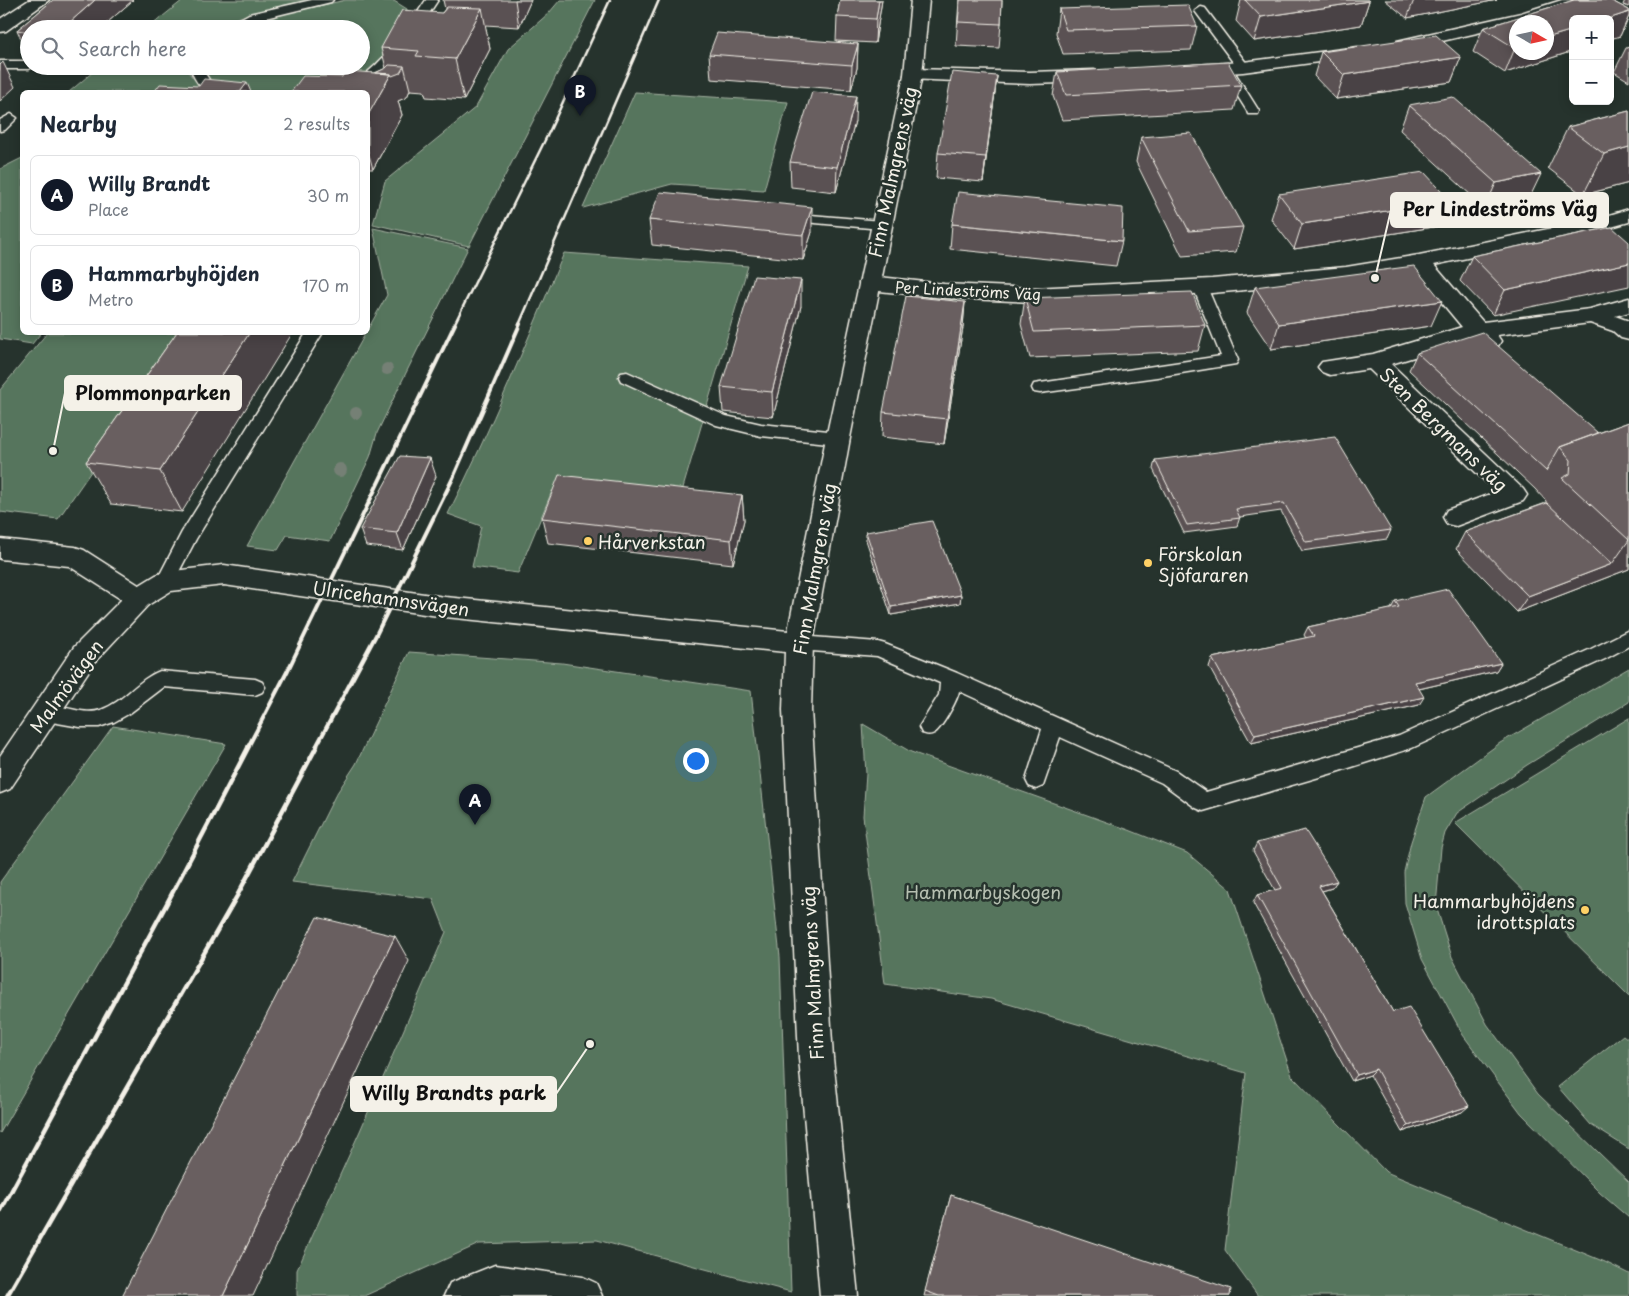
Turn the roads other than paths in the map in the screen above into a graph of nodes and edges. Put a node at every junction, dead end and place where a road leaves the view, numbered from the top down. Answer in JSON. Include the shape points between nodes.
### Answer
{"nodes":[{"id":1,"x":40,"y":0,"type":"edge"},
{"id":2,"x":327,"y":0,"type":"edge"},
{"id":3,"x":432,"y":0,"type":"edge"},
{"id":4,"x":920,"y":0,"type":"edge"},
{"id":5,"x":1580,"y":0,"type":"edge"},
{"id":6,"x":1201,"y":10,"type":"dead end"},
{"id":7,"x":246,"y":20,"type":"edge"},
{"id":8,"x":0,"y":27,"type":"edge"},
{"id":9,"x":0,"y":65,"type":"edge"},
{"id":10,"x":20,"y":65,"type":"edge"},
{"id":11,"x":1234,"y":67,"type":"junction"},
{"id":12,"x":1181,"y":72,"type":"edge"},
{"id":13,"x":200,"y":75,"type":"edge"},
{"id":14,"x":913,"y":75,"type":"junction"},
{"id":15,"x":1116,"y":75,"type":"edge"},
{"id":16,"x":212,"y":90,"type":"edge"},
{"id":17,"x":350,"y":90,"type":"edge"},
{"id":18,"x":1253,"y":112,"type":"dead end"},
{"id":19,"x":11,"y":118,"type":"dead end"},
{"id":20,"x":0,"y":127,"type":"edge"},
{"id":21,"x":1629,"y":215,"type":"edge"},
{"id":22,"x":774,"y":216,"type":"edge"},
{"id":23,"x":1597,"y":224,"type":"junction"},
{"id":24,"x":881,"y":225,"type":"junction"},
{"id":25,"x":1621,"y":240,"type":"edge"},
{"id":26,"x":1419,"y":262,"type":"junction"},
{"id":27,"x":870,"y":283,"type":"junction"},
{"id":28,"x":1200,"y":287,"type":"junction"},
{"id":29,"x":1629,"y":305,"type":"edge"},
{"id":30,"x":1592,"y":316,"type":"junction"},
{"id":31,"x":1477,"y":330,"type":"junction"},
{"id":32,"x":1629,"y":333,"type":"edge"},
{"id":33,"x":313,"y":335,"type":"edge"},
{"id":34,"x":1506,"y":355,"type":"edge"},
{"id":35,"x":1374,"y":361,"type":"junction"},
{"id":36,"x":1330,"y":367,"type":"dead end"},
{"id":37,"x":627,"y":377,"type":"dead end"},
{"id":38,"x":1040,"y":388,"type":"dead end"},
{"id":39,"x":838,"y":438,"type":"junction"},
{"id":40,"x":1456,"y":517,"type":"dead end"},
{"id":41,"x":0,"y":549,"type":"edge"},
{"id":42,"x":165,"y":582,"type":"junction"},
{"id":43,"x":139,"y":598,"type":"junction"},
{"id":44,"x":1629,"y":637,"type":"edge"},
{"id":45,"x":798,"y":643,"type":"junction"},
{"id":46,"x":950,"y":678,"type":"junction"},
{"id":47,"x":255,"y":687,"type":"dead end"},
{"id":48,"x":46,"y":713,"type":"junction"},
{"id":49,"x":1053,"y":724,"type":"junction"},
{"id":50,"x":929,"y":727,"type":"dead end"},
{"id":51,"x":0,"y":780,"type":"edge"},
{"id":52,"x":1036,"y":780,"type":"dead end"},
{"id":53,"x":463,"y":1296,"type":"edge"},
{"id":54,"x":583,"y":1296,"type":"edge"},
{"id":55,"x":839,"y":1296,"type":"edge"}],
"edges":[{"from":1,"to":8,"type":"street"},
{"from":2,"to":7,"type":"lane"},
{"from":3,"to":17,"type":"lane","via":[[400,46],[376,73]]},
{"from":4,"to":14,"type":"street","name":"Finn Malmgrens väg"},
{"from":5,"to":11,"type":"street","via":[[1526,17],[1383,49]]},
{"from":6,"to":11,"type":"lane"},
{"from":9,"to":10,"type":"lane"},
{"from":11,"to":12,"type":"street"},
{"from":11,"to":18,"type":"lane"},
{"from":13,"to":16,"type":"lane"},
{"from":14,"to":15,"type":"street","via":[[1030,78]]},
{"from":14,"to":24,"type":"street","name":"Finn Malmgrens väg"},
{"from":19,"to":20,"type":"lane"},
{"from":21,"to":23,"type":"street","name":"Per Lindeströms Väg"},
{"from":22,"to":24,"type":"lane"},
{"from":23,"to":25,"type":"street"},
{"from":23,"to":26,"type":"street","name":"Per Lindeströms Väg"},
{"from":24,"to":27,"type":"street","name":"Finn Malmgrens väg"},
{"from":26,"to":28,"type":"street","name":"Per Lindeströms Väg","via":[[1346,274]]},
{"from":26,"to":31,"type":"street"},
{"from":27,"to":28,"type":"street","name":"Per Lindeströms Väg","via":[[944,292],[1033,295]]},
{"from":27,"to":39,"type":"street","name":"Finn Malmgrens väg"},
{"from":28,"to":38,"type":"lane","via":[[1230,360]]},
{"from":29,"to":30,"type":"street","name":"Sten Bergmans väg"},
{"from":30,"to":31,"type":"street","name":"Sten Bergmans väg"},
{"from":30,"to":32,"type":"street","name":"Sten Bergmans väg","via":[[1621,326]]},
{"from":31,"to":34,"type":"street"},
{"from":31,"to":35,"type":"street","name":"Sten Bergmans väg"},
{"from":33,"to":42,"type":"lane","via":[[188,537]]},
{"from":35,"to":36,"type":"street","name":"Sten Bergmans väg"},
{"from":35,"to":40,"type":"street","name":"Sten Bergmans väg","via":[[1514,496]]},
{"from":37,"to":39,"type":"lane","via":[[722,421],[761,430]]},
{"from":39,"to":45,"type":"street","name":"Finn Malmgrens väg"},
{"from":41,"to":43,"type":"street","via":[[75,557]]},
{"from":42,"to":43,"type":"street","name":"Ulricehamnsvägen"},
{"from":42,"to":45,"type":"street","name":"Ulricehamnsvägen","via":[[224,575],[445,606]]},
{"from":43,"to":48,"type":"street","name":"Malmövägen","via":[[84,655]]},
{"from":44,"to":49,"type":"lane","via":[[1405,742],[1333,766],[1203,802],[1169,777]]},
{"from":45,"to":46,"type":"lane","via":[[878,649]]},
{"from":45,"to":55,"type":"street","name":"Finn Malmgrens väg","via":[[797,720],[816,1058]]},
{"from":46,"to":49,"type":"lane"},
{"from":46,"to":50,"type":"lane","via":[[949,696]]},
{"from":47,"to":48,"type":"lane","via":[[160,679],[119,709],[99,719]]},
{"from":48,"to":51,"type":"street","name":"Malmövägen"},
{"from":49,"to":52,"type":"lane"},
{"from":53,"to":54,"type":"street","via":[[495,1284]]}]}
